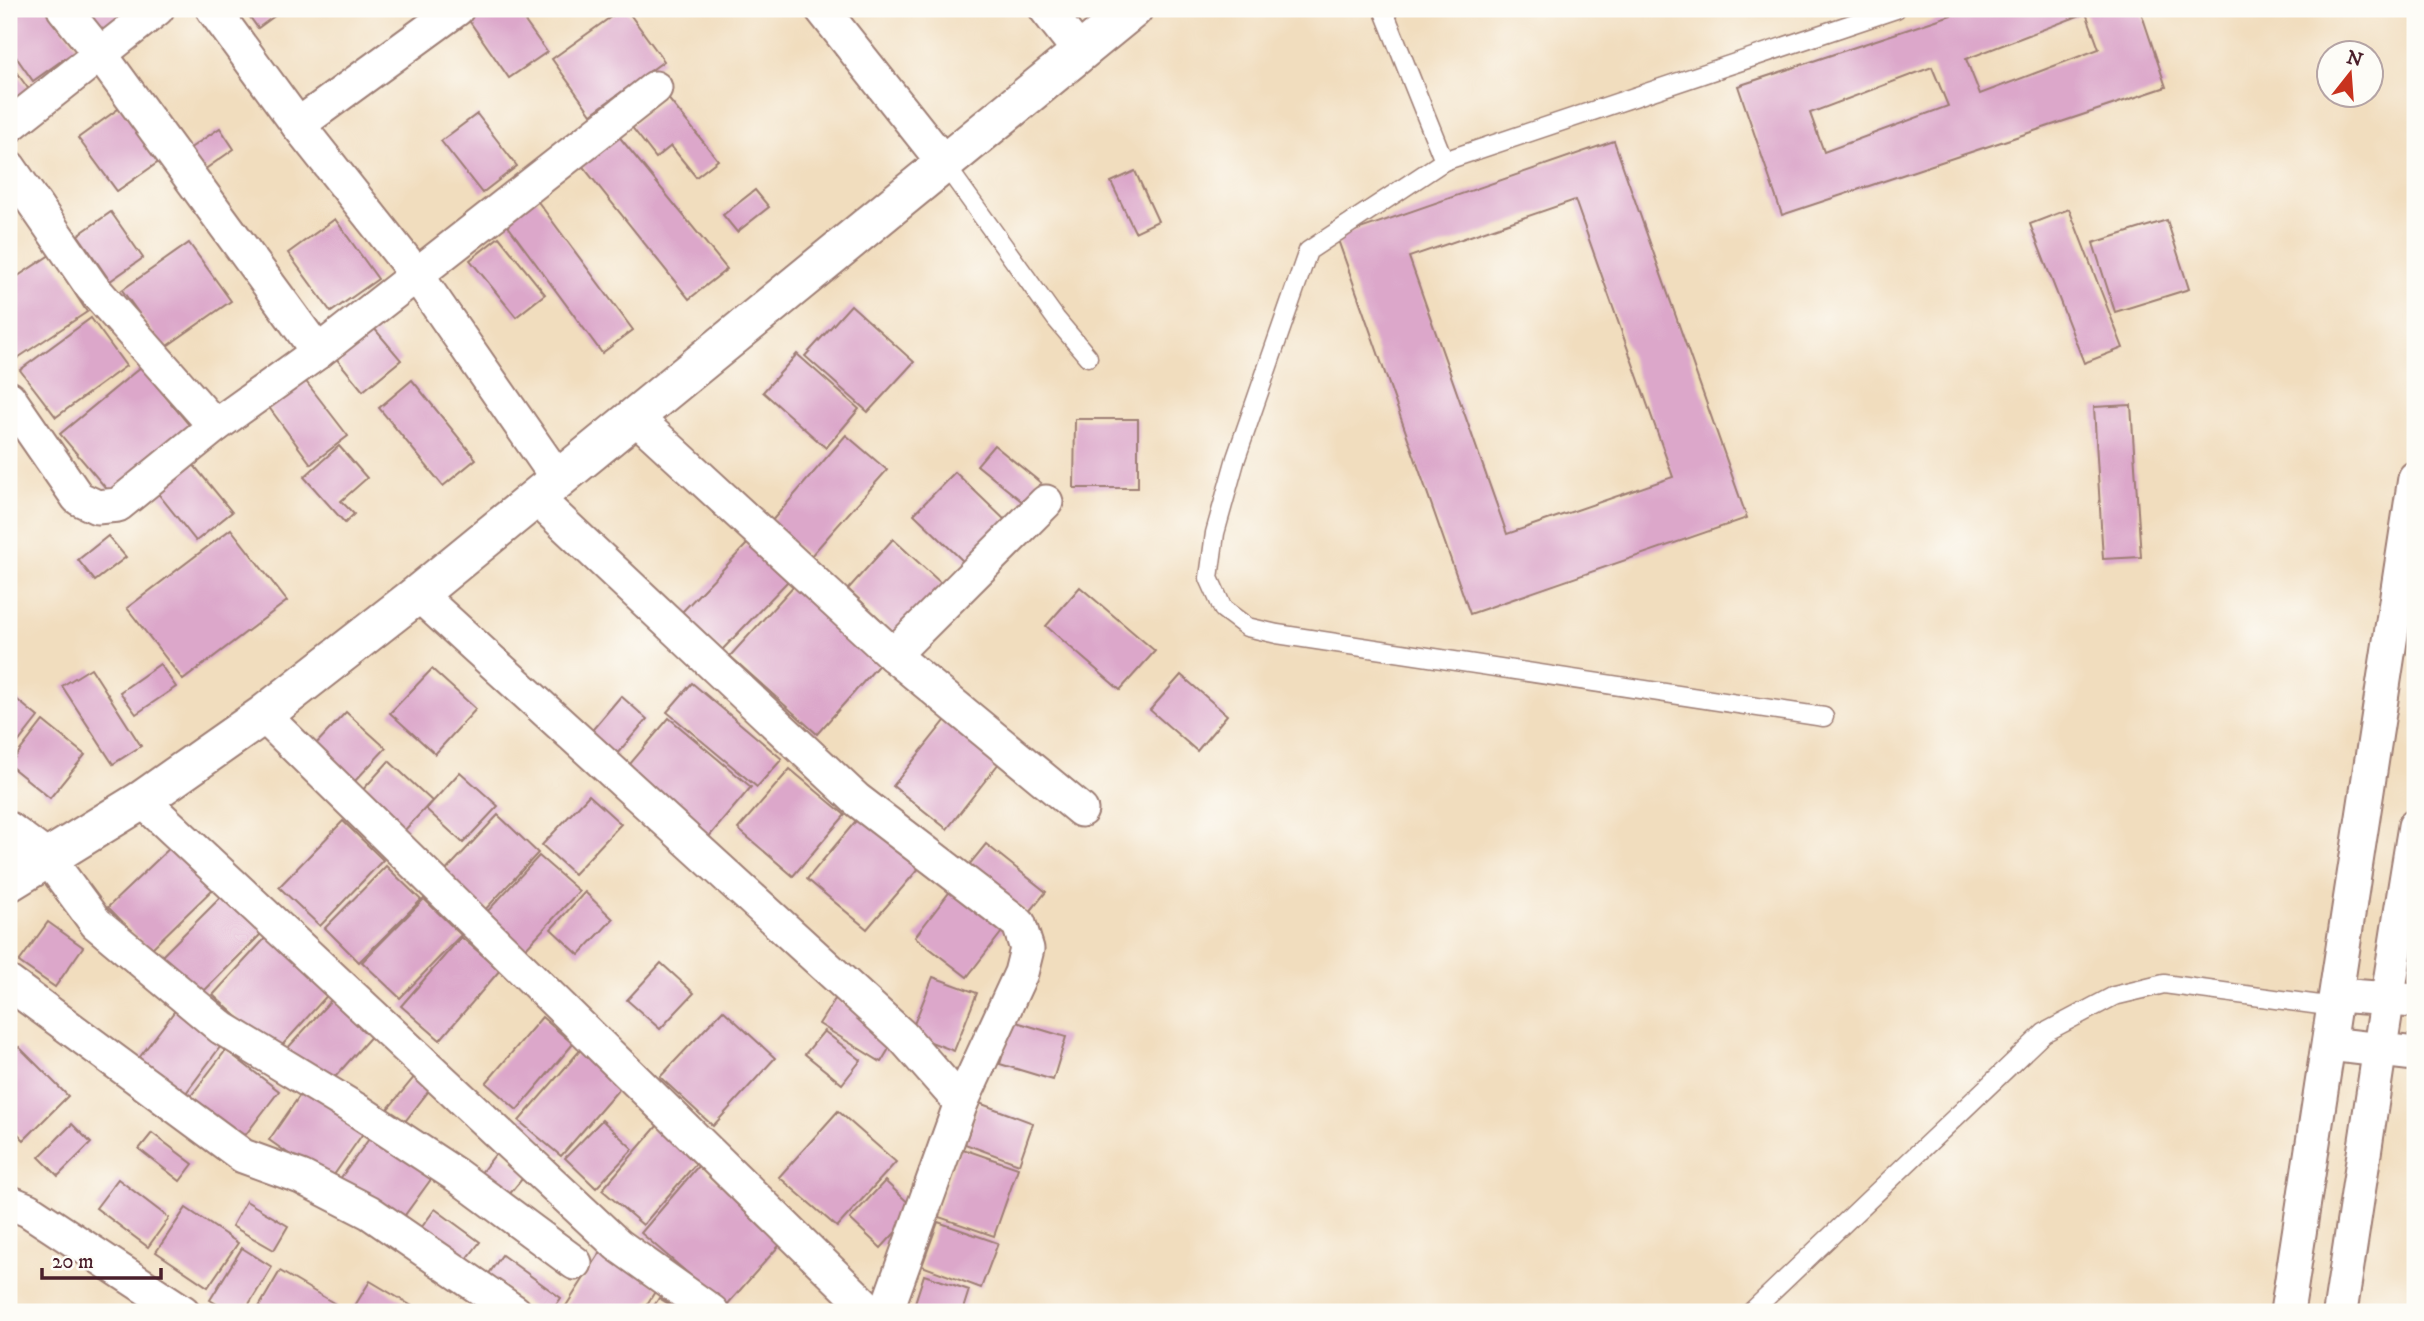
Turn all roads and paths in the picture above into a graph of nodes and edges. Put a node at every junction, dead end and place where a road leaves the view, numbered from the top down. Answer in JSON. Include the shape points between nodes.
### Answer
{"nodes":[{"id":1,"x":64,"y":9,"type":"edge"},
{"id":2,"x":157,"y":9,"type":"edge"},
{"id":3,"x":213,"y":9,"type":"edge"},
{"id":4,"x":457,"y":9,"type":"edge"},
{"id":5,"x":822,"y":9,"type":"edge"},
{"id":6,"x":1046,"y":9,"type":"edge"},
{"id":7,"x":1133,"y":9,"type":"edge"},
{"id":8,"x":1383,"y":9,"type":"edge"},
{"id":9,"x":1896,"y":9,"type":"edge"},
{"id":10,"x":1079,"y":51,"type":"junction"},
{"id":11,"x":100,"y":54,"type":"junction"},
{"id":12,"x":655,"y":88,"type":"dead end"},
{"id":13,"x":9,"y":125,"type":"edge"},
{"id":14,"x":298,"y":125,"type":"junction"},
{"id":15,"x":1444,"y":161,"type":"junction"},
{"id":16,"x":944,"y":163,"type":"junction"},
{"id":17,"x":9,"y":167,"type":"edge"},
{"id":18,"x":416,"y":274,"type":"junction"},
{"id":19,"x":318,"y":352,"type":"junction"},
{"id":20,"x":1088,"y":357,"type":"dead end"},
{"id":21,"x":9,"y":398,"type":"edge"},
{"id":22,"x":635,"y":417,"type":"junction"},
{"id":23,"x":215,"y":426,"type":"junction"},
{"id":24,"x":2415,"y":478,"type":"edge"},
{"id":25,"x":547,"y":488,"type":"junction"},
{"id":26,"x":1046,"y":502,"type":"dead end"},
{"id":27,"x":418,"y":594,"type":"junction"},
{"id":28,"x":893,"y":655,"type":"junction"},
{"id":29,"x":263,"y":715,"type":"junction"},
{"id":30,"x":1824,"y":717,"type":"dead end"},
{"id":31,"x":142,"y":800,"type":"junction"},
{"id":32,"x":1081,"y":810,"type":"dead end"},
{"id":33,"x":2415,"y":826,"type":"edge"},
{"id":34,"x":9,"y":829,"type":"edge"},
{"id":35,"x":48,"y":858,"type":"junction"},
{"id":36,"x":9,"y":882,"type":"edge"},
{"id":37,"x":9,"y":983,"type":"edge"},
{"id":38,"x":2401,"y":999,"type":"edge"},
{"id":39,"x":2336,"y":1001,"type":"junction"},
{"id":40,"x":2329,"y":1044,"type":"junction"},
{"id":41,"x":2381,"y":1051,"type":"junction"},
{"id":42,"x":2415,"y":1054,"type":"edge"},
{"id":43,"x":961,"y":1103,"type":"junction"},
{"id":44,"x":9,"y":1202,"type":"edge"},
{"id":45,"x":575,"y":1263,"type":"dead end"},
{"id":46,"x":183,"y":1312,"type":"edge"},
{"id":47,"x":515,"y":1312,"type":"edge"},
{"id":48,"x":712,"y":1312,"type":"edge"},
{"id":49,"x":872,"y":1312,"type":"edge"},
{"id":50,"x":886,"y":1312,"type":"edge"},
{"id":51,"x":1751,"y":1312,"type":"edge"},
{"id":52,"x":2287,"y":1312,"type":"edge"},
{"id":53,"x":2340,"y":1312,"type":"edge"}],
"edges":[{"from":1,"to":11,"type":"street"},
{"from":2,"to":11,"type":"street"},
{"from":3,"to":14,"type":"street"},
{"from":4,"to":14,"type":"street"},
{"from":5,"to":16,"type":"street"},
{"from":6,"to":10,"type":"street"},
{"from":7,"to":10,"type":"street"},
{"from":8,"to":15,"type":"lane"},
{"from":9,"to":15,"type":"lane"},
{"from":10,"to":16,"type":"street"},
{"from":11,"to":13,"type":"street"},
{"from":11,"to":19,"type":"street"},
{"from":12,"to":18,"type":"street"},
{"from":14,"to":18,"type":"street"},
{"from":15,"to":30,"type":"lane","via":[[1308,251],[1236,458],[1215,533],[1209,578],[1223,609],[1247,627],[1276,634]]},
{"from":16,"to":20,"type":"lane"},
{"from":16,"to":22,"type":"street"},
{"from":17,"to":23,"type":"street","via":[[92,287]]},
{"from":18,"to":19,"type":"street"},
{"from":18,"to":25,"type":"street"},
{"from":19,"to":23,"type":"street"},
{"from":21,"to":23,"type":"street","via":[[78,498],[97,507],[118,505]]},
{"from":22,"to":25,"type":"street"},
{"from":22,"to":28,"type":"street"},
{"from":24,"to":39,"type":"street"},
{"from":25,"to":27,"type":"street"},
{"from":25,"to":43,"type":"street","via":[[856,799],[1019,924],[1027,949],[1021,972]]},
{"from":26,"to":28,"type":"street"},
{"from":27,"to":29,"type":"street"},
{"from":27,"to":43,"type":"street","via":[[902,1036]]},
{"from":28,"to":32,"type":"street"},
{"from":29,"to":31,"type":"street"},
{"from":29,"to":49,"type":"street"},
{"from":31,"to":35,"type":"street"},
{"from":31,"to":48,"type":"street","via":[[618,1245]]},
{"from":33,"to":38,"type":"street"},
{"from":34,"to":35,"type":"street"},
{"from":35,"to":36,"type":"street"},
{"from":35,"to":45,"type":"street","via":[[96,923],[222,1028],[456,1175]]},
{"from":37,"to":47,"type":"street","via":[[243,1156],[301,1177],[369,1212]]},
{"from":38,"to":39,"type":"street"},
{"from":38,"to":41,"type":"street"},
{"from":39,"to":40,"type":"street"},
{"from":39,"to":51,"type":"lane","via":[[2164,984],[2114,996],[2044,1033]]},
{"from":40,"to":41,"type":"street"},
{"from":40,"to":52,"type":"street"},
{"from":41,"to":42,"type":"street"},
{"from":41,"to":53,"type":"street"},
{"from":43,"to":50,"type":"street"},
{"from":44,"to":46,"type":"street"}]}
